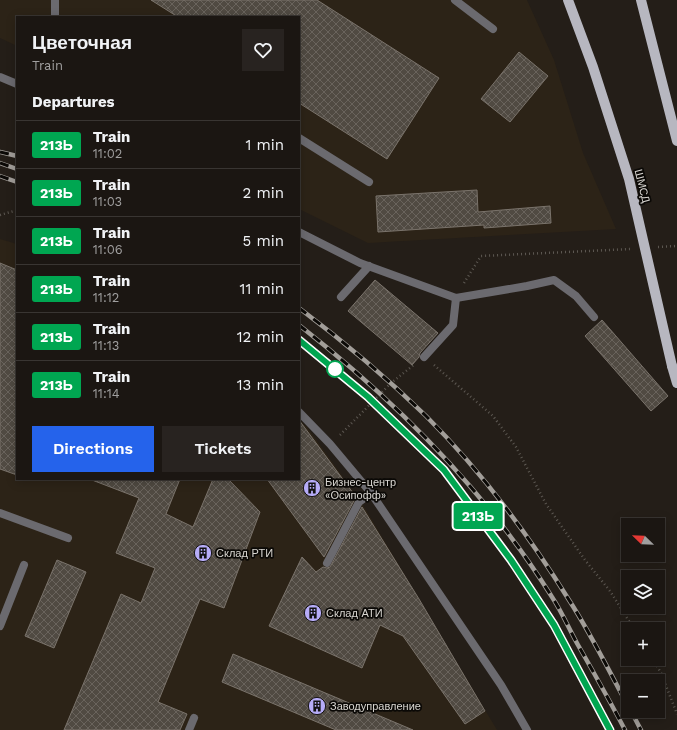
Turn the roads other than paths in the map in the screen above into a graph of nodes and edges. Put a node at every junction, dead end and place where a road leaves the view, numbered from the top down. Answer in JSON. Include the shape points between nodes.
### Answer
{"nodes":[{"id":1,"x":55,"y":0,"type":"edge"},
{"id":2,"x":455,"y":0,"type":"edge"},
{"id":3,"x":568,"y":0,"type":"edge"},
{"id":4,"x":641,"y":0,"type":"edge"},
{"id":5,"x":55,"y":16,"type":"edge"},
{"id":6,"x":493,"y":29,"type":"dead end"},
{"id":7,"x":0,"y":77,"type":"edge"},
{"id":8,"x":16,"y":84,"type":"edge"},
{"id":9,"x":300,"y":139,"type":"edge"},
{"id":10,"x":677,"y":141,"type":"edge"},
{"id":11,"x":369,"y":182,"type":"dead end"},
{"id":12,"x":300,"y":233,"type":"edge"},
{"id":13,"x":369,"y":266,"type":"junction"},
{"id":14,"x":341,"y":297,"type":"dead end"},
{"id":15,"x":456,"y":298,"type":"junction"},
{"id":16,"x":594,"y":317,"type":"dead end"},
{"id":17,"x":424,"y":357,"type":"road end"},
{"id":18,"x":677,"y":383,"type":"edge"},
{"id":19,"x":300,"y":413,"type":"edge"},
{"id":20,"x":371,"y":492,"type":"junction"},
{"id":21,"x":0,"y":513,"type":"edge"},
{"id":22,"x":68,"y":538,"type":"dead end"},
{"id":23,"x":327,"y":563,"type":"dead end"},
{"id":24,"x":24,"y":565,"type":"dead end"},
{"id":25,"x":0,"y":626,"type":"edge"},
{"id":26,"x":194,"y":718,"type":"dead end"},
{"id":27,"x":189,"y":730,"type":"edge"},
{"id":28,"x":527,"y":730,"type":"edge"}],
"edges":[{"from":1,"to":5,"type":"lane"},
{"from":2,"to":6,"type":"lane"},
{"from":3,"to":18,"type":"main road","name":"ШМСД","bridge":true,"via":[[593,67],[629,179]]},
{"from":4,"to":10,"type":"main road"},
{"from":7,"to":8,"type":"lane"},
{"from":9,"to":11,"type":"lane"},
{"from":12,"to":13,"type":"lane"},
{"from":13,"to":14,"type":"lane"},
{"from":13,"to":15,"type":"lane"},
{"from":15,"to":16,"type":"lane","via":[[554,280],[576,296]]},
{"from":15,"to":17,"type":"lane","via":[[453,325]]},
{"from":19,"to":20,"type":"lane"},
{"from":20,"to":23,"type":"lane","via":[[359,502]]},
{"from":20,"to":28,"type":"lane","via":[[501,685]]},
{"from":21,"to":22,"type":"lane"},
{"from":24,"to":25,"type":"lane"},
{"from":26,"to":27,"type":"lane"}]}
